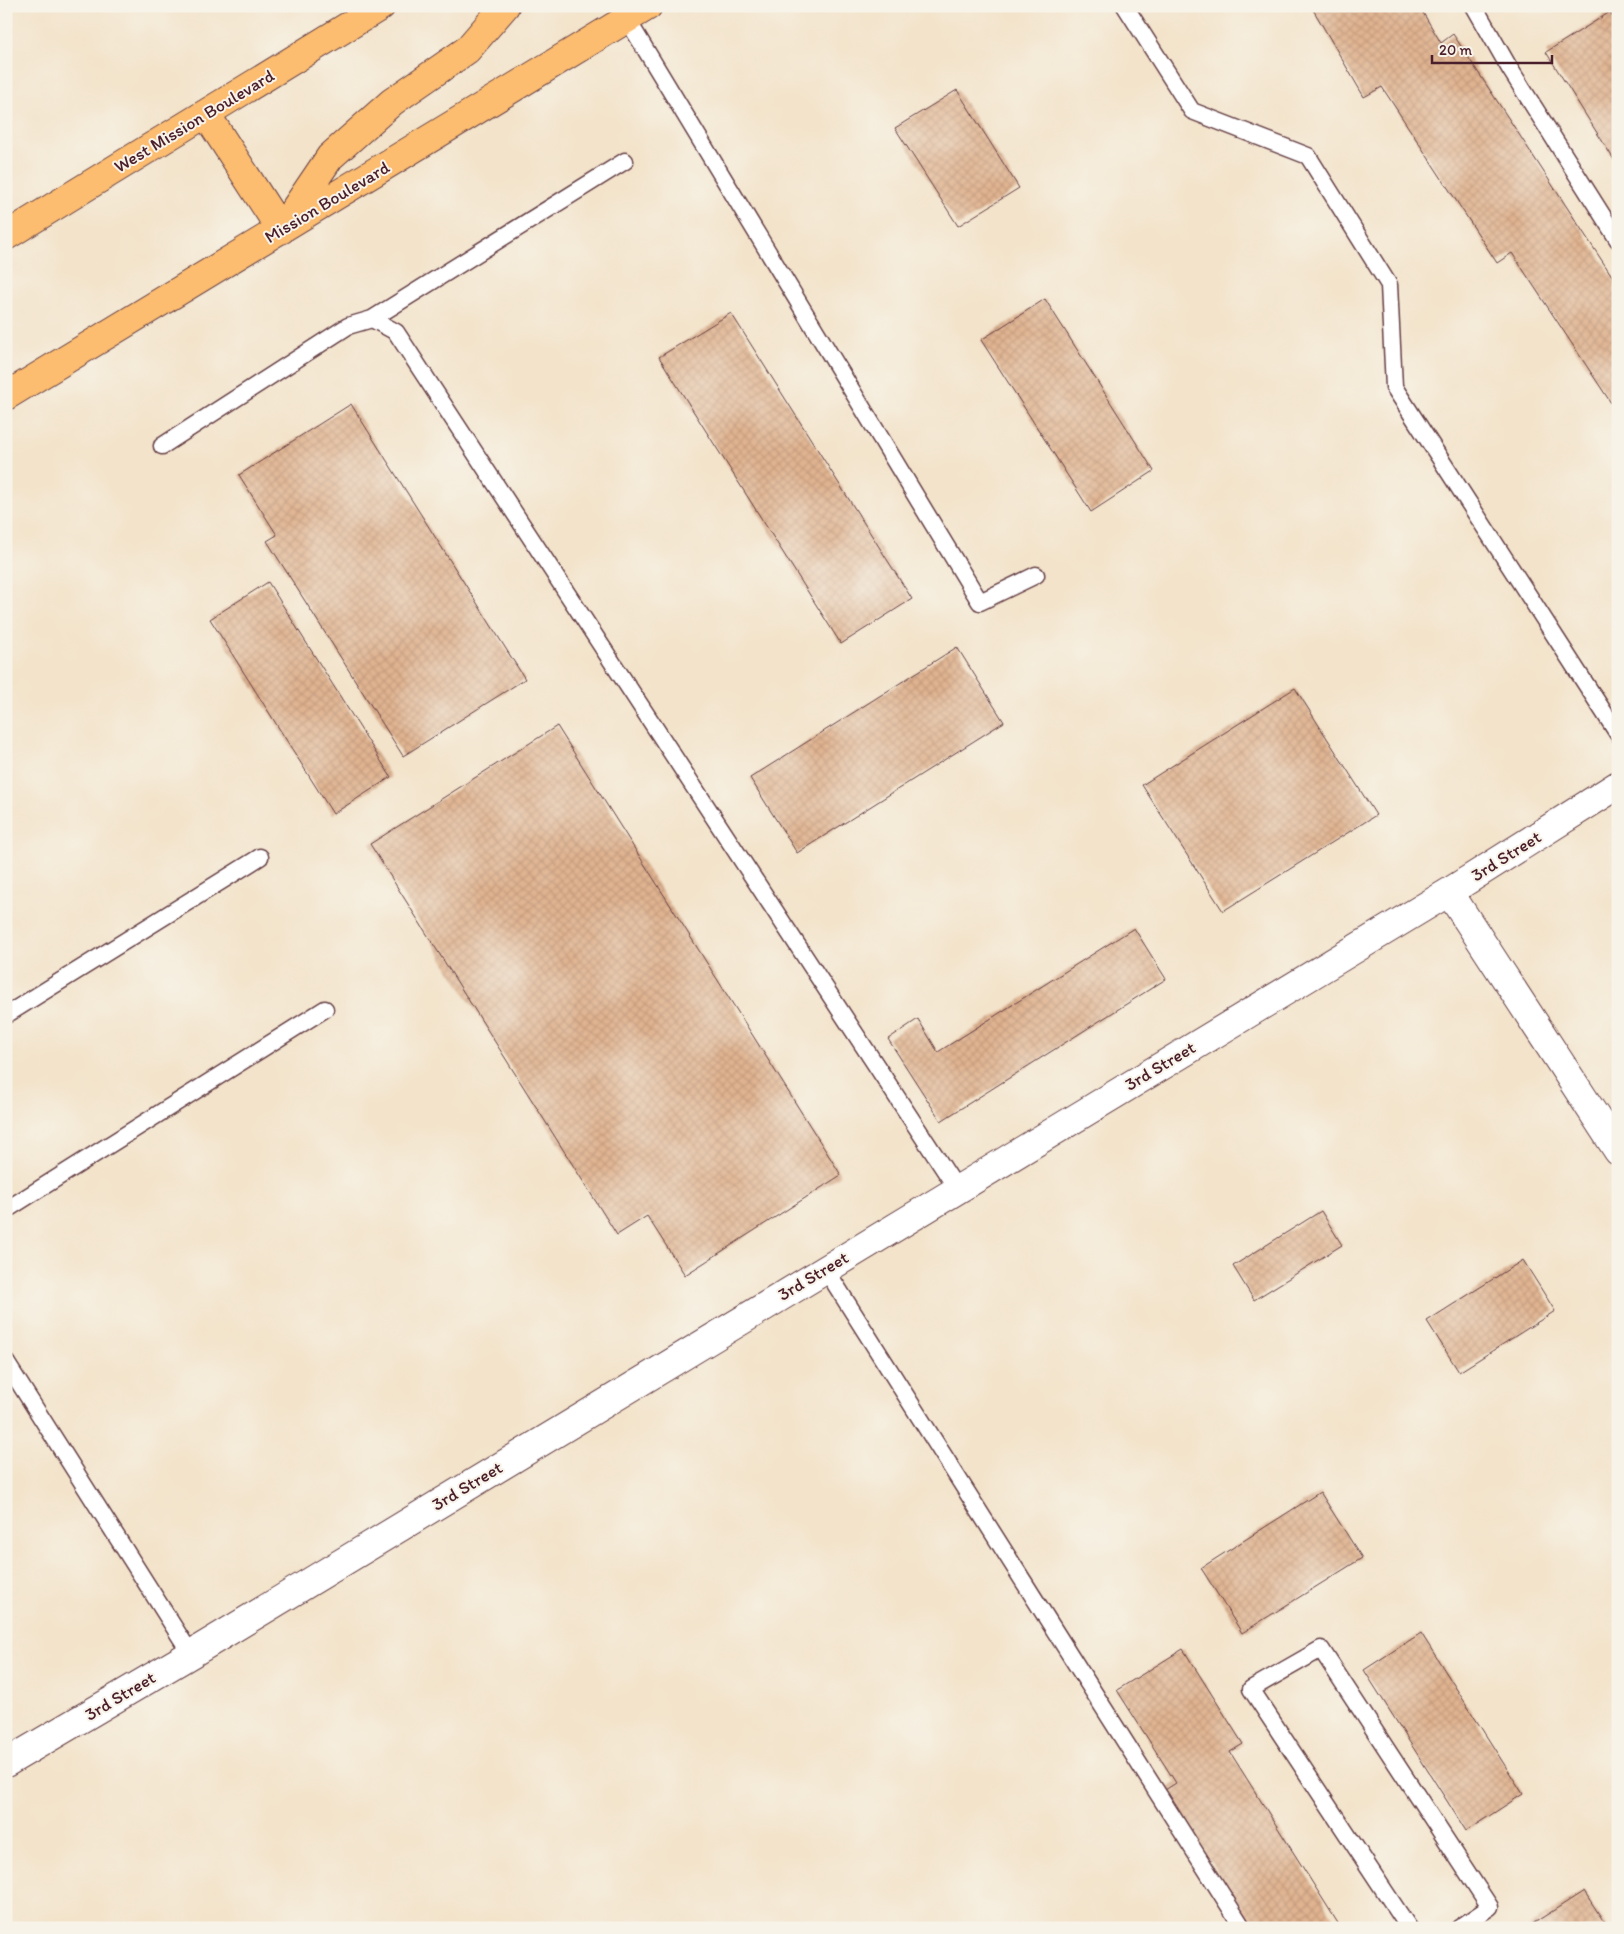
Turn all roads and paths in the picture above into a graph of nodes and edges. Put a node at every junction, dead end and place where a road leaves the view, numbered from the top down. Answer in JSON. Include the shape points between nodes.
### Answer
{"nodes":[{"id":1,"x":381,"y":6,"type":"edge"},
{"id":2,"x":505,"y":6,"type":"edge"},
{"id":3,"x":1125,"y":6,"type":"edge"},
{"id":4,"x":1474,"y":6,"type":"edge"},
{"id":5,"x":637,"y":13,"type":"edge"},
{"id":6,"x":206,"y":114,"type":"junction"},
{"id":7,"x":625,"y":161,"type":"dead end"},
{"id":8,"x":281,"y":230,"type":"junction"},
{"id":9,"x":6,"y":236,"type":"edge"},
{"id":10,"x":1618,"y":240,"type":"edge"},
{"id":11,"x":372,"y":319,"type":"junction"},
{"id":12,"x":6,"y":396,"type":"edge"},
{"id":13,"x":162,"y":446,"type":"dead end"},
{"id":14,"x":1036,"y":575,"type":"dead end"},
{"id":15,"x":1618,"y":734,"type":"edge"},
{"id":16,"x":1618,"y":785,"type":"edge"},
{"id":17,"x":260,"y":857,"type":"dead end"},
{"id":18,"x":1448,"y":892,"type":"junction"},
{"id":19,"x":325,"y":1009,"type":"dead end"},
{"id":20,"x":6,"y":1015,"type":"edge"},
{"id":21,"x":1618,"y":1151,"type":"edge"},
{"id":22,"x":957,"y":1189,"type":"junction"},
{"id":23,"x":6,"y":1210,"type":"edge"},
{"id":24,"x":825,"y":1268,"type":"junction"},
{"id":25,"x":6,"y":1362,"type":"edge"},
{"id":26,"x":190,"y":1654,"type":"junction"},
{"id":27,"x":6,"y":1763,"type":"edge"},
{"id":28,"x":1243,"y":1928,"type":"edge"},
{"id":29,"x":1409,"y":1928,"type":"edge"},
{"id":30,"x":1459,"y":1928,"type":"edge"}],
"edges":[{"from":1,"to":6,"type":"main road","name":"West Mission Boulevard"},
{"from":2,"to":8,"type":"main road","via":[[467,50],[392,102],[330,157]]},
{"from":3,"to":15,"type":"lane","via":[[1192,110],[1308,156],[1389,285],[1394,387]]},
{"from":4,"to":10,"type":"lane"},
{"from":5,"to":8,"type":"main road","name":"Mission Boulevard"},
{"from":5,"to":14,"type":"lane","via":[[980,602]]},
{"from":6,"to":8,"type":"main road"},
{"from":6,"to":9,"type":"main road","name":"West Mission Boulevard"},
{"from":7,"to":11,"type":"lane"},
{"from":8,"to":12,"type":"main road","name":"Mission Boulevard"},
{"from":11,"to":13,"type":"lane","via":[[348,326]]},
{"from":11,"to":22,"type":"lane","via":[[396,332]]},
{"from":16,"to":18,"type":"street","name":"3rd Street"},
{"from":17,"to":20,"type":"lane"},
{"from":18,"to":21,"type":"street"},
{"from":18,"to":22,"type":"street","name":"3rd Street"},
{"from":19,"to":23,"type":"lane"},
{"from":22,"to":24,"type":"street","name":"3rd Street"},
{"from":24,"to":26,"type":"street","name":"3rd Street"},
{"from":24,"to":28,"type":"lane"},
{"from":25,"to":26,"type":"lane"},
{"from":26,"to":27,"type":"street","name":"3rd Street"},
{"from":29,"to":30,"type":"lane","via":[[1251,1689],[1321,1649],[1490,1907]]}]}
